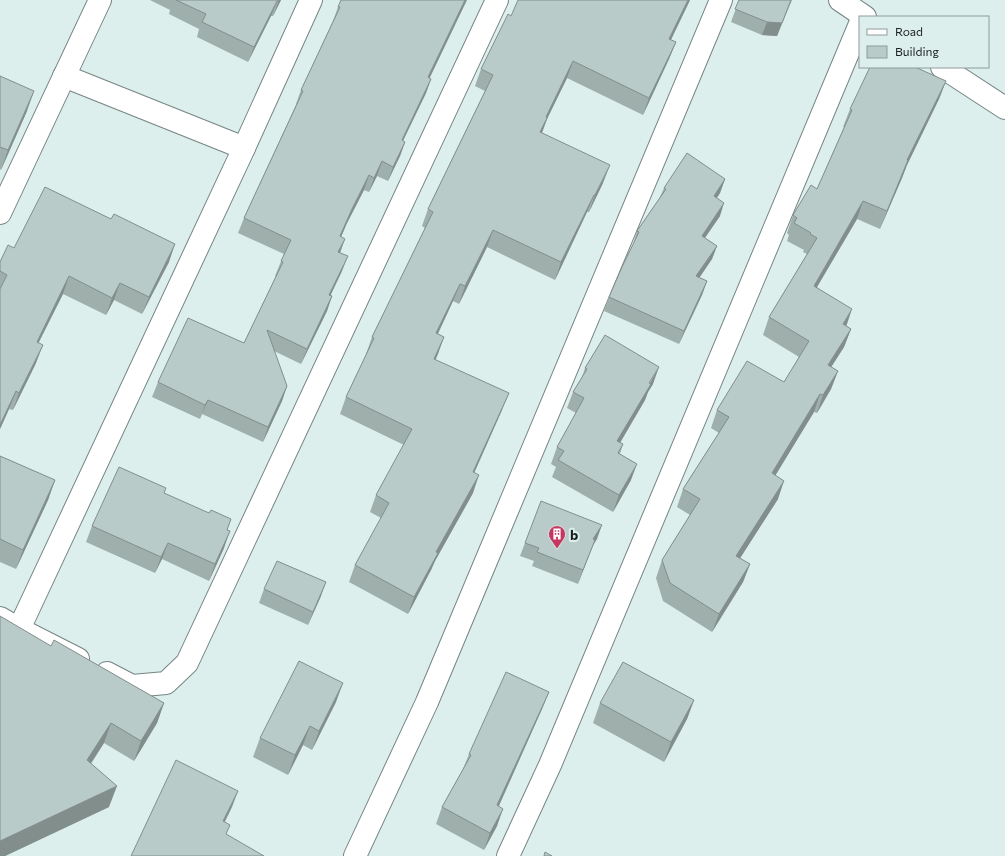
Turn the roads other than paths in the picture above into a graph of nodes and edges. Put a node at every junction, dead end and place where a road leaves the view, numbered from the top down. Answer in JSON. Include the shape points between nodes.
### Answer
{"nodes":[{"id":1,"x":100,"y":0,"type":"edge"},
{"id":2,"x":311,"y":0,"type":"edge"},
{"id":3,"x":497,"y":0,"type":"edge"},
{"id":4,"x":721,"y":0,"type":"edge"},
{"id":5,"x":840,"y":0,"type":"edge"},
{"id":6,"x":860,"y":16,"type":"edge"},
{"id":7,"x":859,"y":28,"type":"edge"},
{"id":8,"x":944,"y":68,"type":"edge"},
{"id":9,"x":64,"y":76,"type":"junction"},
{"id":10,"x":1005,"y":108,"type":"edge"},
{"id":11,"x":244,"y":148,"type":"junction"},
{"id":12,"x":0,"y":213,"type":"edge"},
{"id":13,"x":0,"y":618,"type":"edge"},
{"id":14,"x":19,"y":629,"type":"junction"},
{"id":15,"x":355,"y":856,"type":"edge"},
{"id":16,"x":508,"y":856,"type":"edge"}],
"edges":[{"from":1,"to":9,"type":"street"},
{"from":2,"to":11,"type":"street"},
{"from":3,"to":14,"type":"street","via":[[187,663],[166,682],[132,686]]},
{"from":4,"to":15,"type":"street","via":[[427,702]]},
{"from":5,"to":6,"type":"street"},
{"from":7,"to":16,"type":"street","via":[[556,751]]},
{"from":8,"to":10,"type":"street"},
{"from":9,"to":11,"type":"street"},
{"from":9,"to":12,"type":"street"},
{"from":11,"to":14,"type":"street"},
{"from":13,"to":14,"type":"street"}]}
